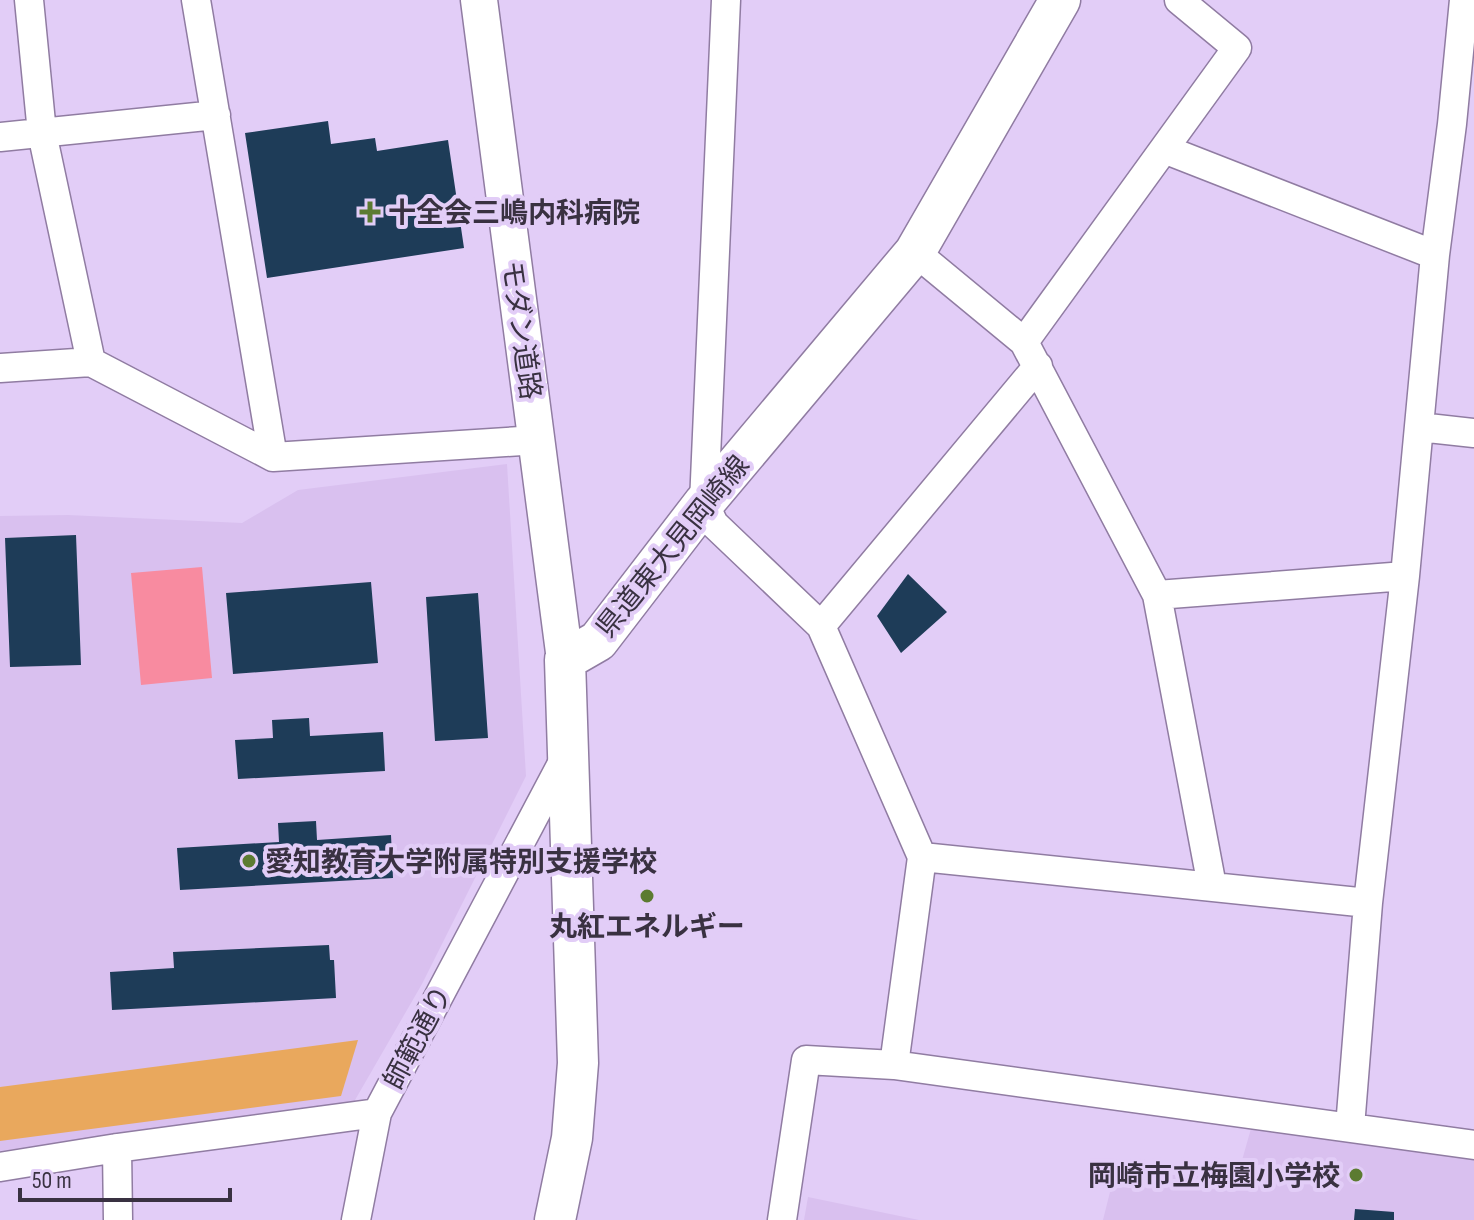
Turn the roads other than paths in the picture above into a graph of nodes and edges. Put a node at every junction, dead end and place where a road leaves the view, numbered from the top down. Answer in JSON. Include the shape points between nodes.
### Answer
{"nodes":[{"id":1,"x":29,"y":0,"type":"edge"},
{"id":2,"x":196,"y":0,"type":"edge"},
{"id":3,"x":479,"y":0,"type":"edge"},
{"id":4,"x":726,"y":0,"type":"edge"},
{"id":5,"x":1060,"y":0,"type":"edge"},
{"id":6,"x":1179,"y":0,"type":"edge"},
{"id":7,"x":1464,"y":0,"type":"edge"},
{"id":8,"x":216,"y":115,"type":"junction"},
{"id":9,"x":42,"y":133,"type":"junction"},
{"id":10,"x":0,"y":137,"type":"edge"},
{"id":11,"x":1164,"y":149,"type":"junction"},
{"id":12,"x":915,"y":252,"type":"junction"},
{"id":13,"x":1435,"y":255,"type":"junction"},
{"id":14,"x":1031,"y":354,"type":"junction"},
{"id":15,"x":91,"y":362,"type":"junction"},
{"id":16,"x":0,"y":368,"type":"edge"},
{"id":17,"x":1419,"y":427,"type":"junction"},
{"id":18,"x":1474,"y":433,"type":"edge"},
{"id":19,"x":537,"y":440,"type":"junction"},
{"id":20,"x":273,"y":457,"type":"junction"},
{"id":21,"x":704,"y":503,"type":"junction"},
{"id":22,"x":1405,"y":576,"type":"junction"},
{"id":23,"x":1157,"y":595,"type":"junction"},
{"id":24,"x":821,"y":626,"type":"junction"},
{"id":25,"x":565,"y":660,"type":"junction"},
{"id":26,"x":568,"y":752,"type":"junction"},
{"id":27,"x":922,"y":857,"type":"junction"},
{"id":28,"x":1212,"y":886,"type":"junction"},
{"id":29,"x":1368,"y":903,"type":"junction"},
{"id":30,"x":894,"y":1065,"type":"junction"},
{"id":31,"x":377,"y":1113,"type":"junction"},
{"id":32,"x":1350,"y":1127,"type":"junction"},
{"id":33,"x":1474,"y":1145,"type":"edge"},
{"id":34,"x":117,"y":1148,"type":"junction"},
{"id":35,"x":0,"y":1167,"type":"edge"},
{"id":36,"x":118,"y":1220,"type":"edge"},
{"id":37,"x":356,"y":1220,"type":"edge"},
{"id":38,"x":555,"y":1220,"type":"edge"},
{"id":39,"x":782,"y":1220,"type":"edge"}],
"edges":[{"from":1,"to":9,"type":"street"},
{"from":2,"to":8,"type":"street"},
{"from":3,"to":19,"type":"street","name":"モダン道路"},
{"from":4,"to":21,"type":"street"},
{"from":5,"to":12,"type":"main road","name":"県道東大見岡崎線"},
{"from":6,"to":11,"type":"street","via":[[1237,48]]},
{"from":7,"to":13,"type":"street"},
{"from":8,"to":9,"type":"street"},
{"from":8,"to":20,"type":"street"},
{"from":9,"to":10,"type":"street"},
{"from":9,"to":15,"type":"street"},
{"from":11,"to":13,"type":"street"},
{"from":11,"to":14,"type":"street"},
{"from":12,"to":14,"type":"street"},
{"from":12,"to":21,"type":"main road","name":"県道東大見岡崎線"},
{"from":13,"to":17,"type":"street"},
{"from":14,"to":23,"type":"street"},
{"from":14,"to":24,"type":"street"},
{"from":15,"to":16,"type":"street"},
{"from":15,"to":20,"type":"street"},
{"from":17,"to":18,"type":"street"},
{"from":17,"to":22,"type":"street"},
{"from":19,"to":20,"type":"street"},
{"from":19,"to":25,"type":"street","name":"モダン道路"},
{"from":21,"to":24,"type":"street","via":[[714,524]]},
{"from":21,"to":25,"type":"main road","name":"県道東大見岡崎線","via":[[598,641]]},
{"from":22,"to":23,"type":"street"},
{"from":22,"to":29,"type":"street"},
{"from":23,"to":28,"type":"street"},
{"from":24,"to":27,"type":"street"},
{"from":25,"to":26,"type":"main road"},
{"from":26,"to":31,"type":"street","name":"師範通り"},
{"from":26,"to":38,"type":"main road","via":[[578,1063],[572,1138]]},
{"from":27,"to":28,"type":"street"},
{"from":27,"to":30,"type":"street"},
{"from":28,"to":29,"type":"street"},
{"from":29,"to":32,"type":"street"},
{"from":30,"to":32,"type":"street"},
{"from":30,"to":39,"type":"street","via":[[806,1060]]},
{"from":31,"to":34,"type":"street","name":"師範通り"},
{"from":31,"to":37,"type":"street"},
{"from":32,"to":33,"type":"street"},
{"from":34,"to":35,"type":"street","name":"師範通り"},
{"from":34,"to":36,"type":"street"}]}
